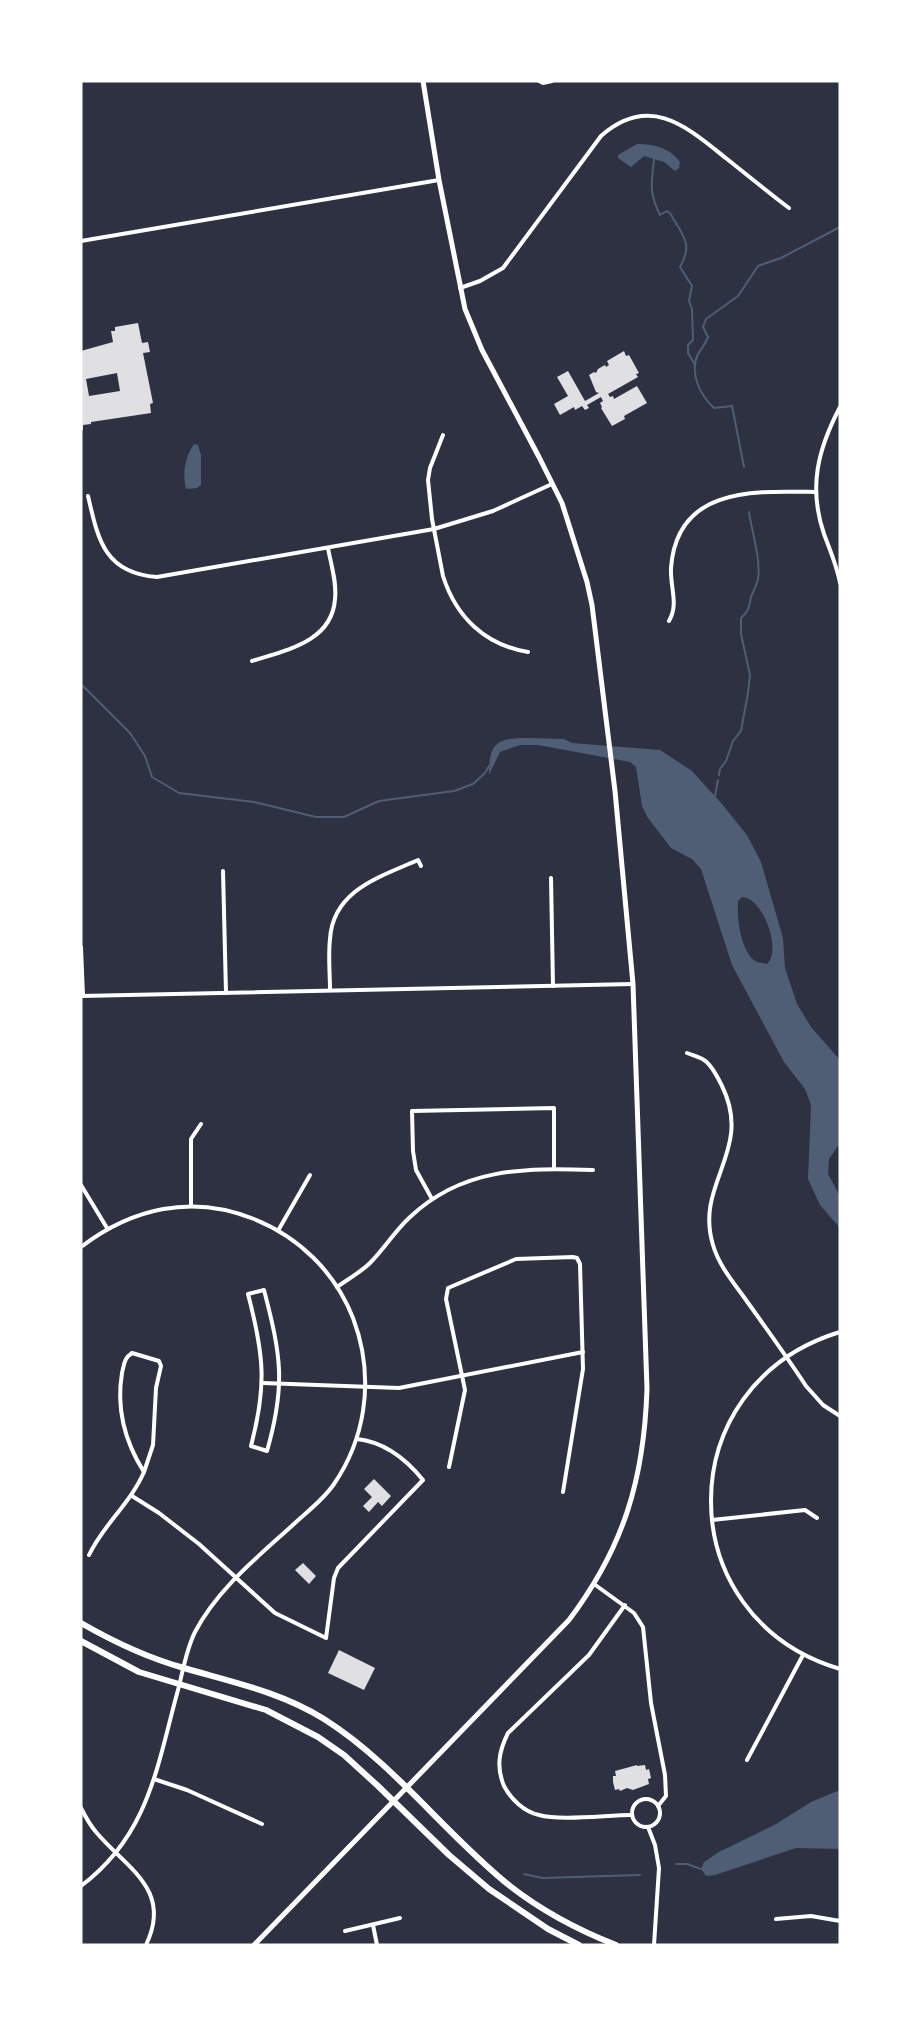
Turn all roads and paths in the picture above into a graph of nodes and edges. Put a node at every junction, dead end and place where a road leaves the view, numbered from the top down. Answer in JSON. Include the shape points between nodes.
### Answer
{"nodes":[{"id":1,"x":423,"y":81,"type":"edge"},
{"id":2,"x":539,"y":81,"type":"edge"},
{"id":3,"x":552,"y":81,"type":"edge"},
{"id":4,"x":439,"y":180,"type":"junction"},
{"id":5,"x":789,"y":208,"type":"dead end"},
{"id":6,"x":81,"y":241,"type":"edge"},
{"id":7,"x":459,"y":288,"type":"junction"},
{"id":8,"x":840,"y":407,"type":"edge"},
{"id":9,"x":442,"y":435,"type":"dead end"},
{"id":10,"x":553,"y":483,"type":"junction"},
{"id":11,"x":815,"y":492,"type":"junction"},
{"id":12,"x":88,"y":495,"type":"dead end"},
{"id":13,"x":434,"y":529,"type":"junction"},
{"id":14,"x":328,"y":548,"type":"junction"},
{"id":15,"x":840,"y":583,"type":"edge"},
{"id":16,"x":669,"y":621,"type":"dead end"},
{"id":17,"x":528,"y":652,"type":"dead end"},
{"id":18,"x":252,"y":661,"type":"dead end"},
{"id":19,"x":421,"y":866,"type":"dead end"},
{"id":20,"x":223,"y":871,"type":"dead end"},
{"id":21,"x":551,"y":878,"type":"dead end"},
{"id":22,"x":81,"y":947,"type":"edge"},
{"id":23,"x":633,"y":984,"type":"junction"},
{"id":24,"x":553,"y":986,"type":"junction"},
{"id":25,"x":330,"y":990,"type":"junction"},
{"id":26,"x":225,"y":993,"type":"junction"},
{"id":27,"x":82,"y":996,"type":"edge"},
{"id":28,"x":687,"y":1053,"type":"dead end"},
{"id":29,"x":201,"y":1124,"type":"dead end"},
{"id":30,"x":554,"y":1169,"type":"junction"},
{"id":31,"x":593,"y":1170,"type":"dead end"},
{"id":32,"x":310,"y":1175,"type":"dead end"},
{"id":33,"x":81,"y":1185,"type":"edge"},
{"id":34,"x":432,"y":1199,"type":"junction"},
{"id":35,"x":190,"y":1206,"type":"junction"},
{"id":36,"x":107,"y":1228,"type":"junction"},
{"id":37,"x":279,"y":1229,"type":"junction"},
{"id":38,"x":81,"y":1247,"type":"edge"},
{"id":39,"x":337,"y":1287,"type":"junction"},
{"id":40,"x":840,"y":1332,"type":"edge"},
{"id":41,"x":583,"y":1352,"type":"junction"},
{"id":42,"x":787,"y":1357,"type":"junction"},
{"id":43,"x":462,"y":1376,"type":"junction"},
{"id":44,"x":263,"y":1383,"type":"junction"},
{"id":45,"x":280,"y":1384,"type":"junction"},
{"id":46,"x":365,"y":1387,"type":"junction"},
{"id":47,"x":840,"y":1416,"type":"edge"},
{"id":48,"x":357,"y":1439,"type":"junction"},
{"id":49,"x":448,"y":1467,"type":"dead end"},
{"id":50,"x":144,"y":1472,"type":"junction"},
{"id":51,"x":563,"y":1492,"type":"dead end"},
{"id":52,"x":132,"y":1496,"type":"junction"},
{"id":53,"x":817,"y":1518,"type":"dead end"},
{"id":54,"x":712,"y":1520,"type":"junction"},
{"id":55,"x":89,"y":1555,"type":"dead end"},
{"id":56,"x":236,"y":1578,"type":"junction"},
{"id":57,"x":594,"y":1584,"type":"junction"},
{"id":58,"x":625,"y":1605,"type":"junction"},
{"id":59,"x":81,"y":1623,"type":"edge"},
{"id":60,"x":81,"y":1641,"type":"edge"},
{"id":61,"x":803,"y":1655,"type":"junction"},
{"id":62,"x":183,"y":1668,"type":"junction"},
{"id":63,"x":840,"y":1670,"type":"edge"},
{"id":64,"x":179,"y":1685,"type":"junction"},
{"id":65,"x":747,"y":1760,"type":"dead end"},
{"id":66,"x":154,"y":1779,"type":"junction"},
{"id":67,"x":405,"y":1787,"type":"junction"},
{"id":68,"x":393,"y":1800,"type":"junction"},
{"id":69,"x":658,"y":1806,"type":"junction"},
{"id":70,"x":81,"y":1808,"type":"edge"},
{"id":71,"x":632,"y":1815,"type":"junction"},
{"id":72,"x":262,"y":1824,"type":"dead end"},
{"id":73,"x":648,"y":1827,"type":"junction"},
{"id":74,"x":116,"y":1853,"type":"junction"},
{"id":75,"x":81,"y":1886,"type":"edge"},
{"id":76,"x":400,"y":1918,"type":"dead end"},
{"id":77,"x":777,"y":1919,"type":"dead end"},
{"id":78,"x":840,"y":1921,"type":"edge"},
{"id":79,"x":373,"y":1925,"type":"junction"},
{"id":80,"x":345,"y":1931,"type":"dead end"},
{"id":81,"x":146,"y":1945,"type":"edge"},
{"id":82,"x":254,"y":1945,"type":"edge"},
{"id":83,"x":377,"y":1945,"type":"edge"},
{"id":84,"x":579,"y":1945,"type":"edge"},
{"id":85,"x":616,"y":1945,"type":"edge"},
{"id":86,"x":654,"y":1945,"type":"edge"}],
"edges":[{"from":1,"to":4,"type":"main road"},
{"from":2,"to":3,"type":"street"},
{"from":4,"to":6,"type":"street"},
{"from":4,"to":7,"type":"main road"},
{"from":5,"to":7,"type":"street","via":[[683,125],[653,116],[630,119],[601,136],[503,268]]},
{"from":7,"to":10,"type":"main road","via":[[482,350]]},
{"from":8,"to":11,"type":"street","via":[[826,434]]},
{"from":9,"to":13,"type":"street","via":[[428,480]]},
{"from":10,"to":13,"type":"street","via":[[475,518]]},
{"from":10,"to":23,"type":"main road","via":[[587,582],[602,677]]},
{"from":11,"to":15,"type":"street"},
{"from":11,"to":16,"type":"street","via":[[744,492],[724,497],[701,510],[676,543],[671,575],[675,611]]},
{"from":12,"to":14,"type":"street","via":[[97,535],[108,555],[126,570],[146,576]]},
{"from":13,"to":14,"type":"street"},
{"from":13,"to":17,"type":"street","via":[[447,590],[461,613],[492,640]]},
{"from":14,"to":18,"type":"street","via":[[335,599],[326,624],[307,642]]},
{"from":19,"to":25,"type":"street","via":[[418,860],[365,883],[342,904],[330,938]]},
{"from":20,"to":26,"type":"street"},
{"from":21,"to":24,"type":"street"},
{"from":22,"to":27,"type":"street"},
{"from":23,"to":24,"type":"street"},
{"from":23,"to":57,"type":"main road","via":[[646,1417],[632,1503],[615,1547]]},
{"from":24,"to":25,"type":"street"},
{"from":25,"to":26,"type":"street"},
{"from":26,"to":27,"type":"street"},
{"from":28,"to":42,"type":"street","via":[[704,1060],[715,1074],[731,1115],[729,1150],[709,1206],[713,1247],[720,1263]]},
{"from":29,"to":35,"type":"street","via":[[190,1139]]},
{"from":30,"to":31,"type":"street"},
{"from":30,"to":34,"type":"street","via":[[495,1173]]},
{"from":30,"to":34,"type":"street","via":[[554,1108],[412,1111],[416,1170]]},
{"from":32,"to":37,"type":"street"},
{"from":33,"to":36,"type":"street"},
{"from":34,"to":39,"type":"street","via":[[404,1222],[369,1264]]},
{"from":35,"to":36,"type":"street","via":[[156,1210]]},
{"from":35,"to":37,"type":"street","via":[[232,1211]]},
{"from":36,"to":38,"type":"street"},
{"from":37,"to":39,"type":"street","via":[[308,1251]]},
{"from":39,"to":46,"type":"street","via":[[350,1309],[361,1342]]},
{"from":40,"to":42,"type":"street"},
{"from":41,"to":43,"type":"street"},
{"from":41,"to":43,"type":"street","via":[[580,1264],[568,1256],[523,1257],[448,1288],[446,1299]]},
{"from":41,"to":51,"type":"street"},
{"from":42,"to":47,"type":"street","via":[[814,1396]]},
{"from":42,"to":54,"type":"street","via":[[753,1386],[726,1428],[714,1470]]},
{"from":43,"to":46,"type":"street","via":[[399,1388]]},
{"from":43,"to":49,"type":"street","via":[[465,1390]]},
{"from":44,"to":45,"type":"street"},
{"from":44,"to":45,"type":"street","via":[[251,1446],[267,1451]]},
{"from":44,"to":45,"type":"street","via":[[259,1335],[248,1294],[264,1290],[276,1335]]},
{"from":45,"to":46,"type":"street"},
{"from":46,"to":48,"type":"street"},
{"from":48,"to":56,"type":"street","via":[[333,1486]]},
{"from":48,"to":56,"type":"street","via":[[393,1451],[423,1480],[338,1568],[326,1638],[275,1613]]},
{"from":50,"to":50,"type":"street","via":[[153,1445],[161,1364],[132,1353],[125,1361],[120,1407],[129,1446]]},
{"from":50,"to":52,"type":"street"},
{"from":52,"to":55,"type":"street"},
{"from":52,"to":56,"type":"street","via":[[183,1530]]},
{"from":53,"to":54,"type":"street","via":[[806,1510]]},
{"from":54,"to":61,"type":"street","via":[[721,1560],[741,1599],[770,1632]]},
{"from":56,"to":62,"type":"street","via":[[205,1614]]},
{"from":57,"to":58,"type":"street"},
{"from":57,"to":67,"type":"main road","via":[[545,1646]]},
{"from":58,"to":69,"type":"street","via":[[643,1627],[645,1638],[666,1796]]},
{"from":58,"to":71,"type":"street","via":[[589,1655],[508,1733],[501,1747],[499,1768],[509,1795],[538,1815]]},
{"from":59,"to":62,"type":"main road","via":[[133,1650]]},
{"from":60,"to":64,"type":"main road","via":[[118,1662]]},
{"from":61,"to":63,"type":"street"},
{"from":61,"to":65,"type":"street"},
{"from":62,"to":64,"type":"street"},
{"from":62,"to":67,"type":"main road","via":[[252,1687],[303,1707],[360,1745]]},
{"from":64,"to":66,"type":"street"},
{"from":64,"to":68,"type":"main road","via":[[244,1702],[294,1723],[344,1755]]},
{"from":66,"to":72,"type":"street"},
{"from":66,"to":74,"type":"street","via":[[134,1827]]},
{"from":67,"to":68,"type":"main road"},
{"from":67,"to":85,"type":"main road","via":[[520,1894],[558,1918]]},
{"from":68,"to":82,"type":"main road"},
{"from":68,"to":84,"type":"main road","via":[[489,1889]]},
{"from":69,"to":71,"type":"street","via":[[644,1799],[634,1805]]},
{"from":69,"to":73,"type":"street","via":[[660,1817]]},
{"from":70,"to":74,"type":"street"},
{"from":71,"to":73,"type":"street","via":[[637,1825]]},
{"from":73,"to":86,"type":"street","via":[[659,1868]]},
{"from":74,"to":75,"type":"street"},
{"from":74,"to":81,"type":"street","via":[[138,1873],[152,1899],[154,1923]]},
{"from":76,"to":79,"type":"street"},
{"from":77,"to":78,"type":"street","via":[[811,1916]]},
{"from":79,"to":80,"type":"street"},
{"from":79,"to":83,"type":"street"}]}
